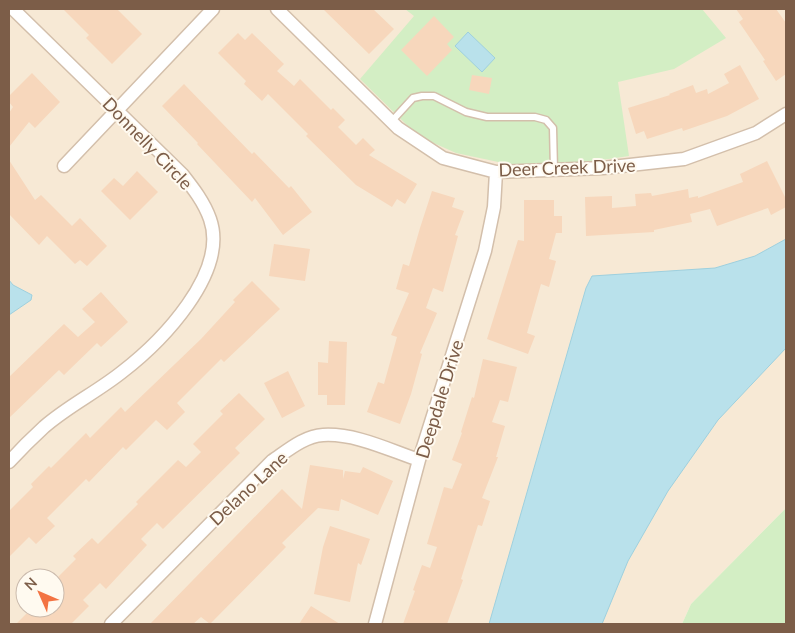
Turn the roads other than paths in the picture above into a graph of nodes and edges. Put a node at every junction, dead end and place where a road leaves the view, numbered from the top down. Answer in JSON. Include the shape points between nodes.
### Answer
{"nodes":[{"id":1,"x":13,"y":9,"type":"edge"},
{"id":2,"x":213,"y":9,"type":"edge"},
{"id":3,"x":277,"y":9,"type":"edge"},
{"id":4,"x":116,"y":110,"type":"junction"},
{"id":5,"x":786,"y":114,"type":"edge"},
{"id":6,"x":391,"y":122,"type":"junction"},
{"id":7,"x":64,"y":166,"type":"dead end"},
{"id":8,"x":554,"y":170,"type":"junction"},
{"id":9,"x":496,"y":172,"type":"junction"},
{"id":10,"x":420,"y":460,"type":"junction"},
{"id":11,"x":9,"y":462,"type":"edge"},
{"id":12,"x":111,"y":624,"type":"edge"},
{"id":13,"x":375,"y":624,"type":"edge"}],
"edges":[{"from":1,"to":4,"type":"street","name":"Donnelly Circle"},
{"from":2,"to":4,"type":"street"},
{"from":3,"to":6,"type":"street","name":"Deer Creek Drive"},
{"from":4,"to":7,"type":"street"},
{"from":4,"to":11,"type":"street","name":"Donnelly Circle","via":[[182,174],[198,196],[210,220],[213,246],[206,275],[190,302],[150,348],[122,372],[44,427]]},
{"from":5,"to":8,"type":"street","name":"Deer Creek Drive","via":[[756,134],[684,159]]},
{"from":6,"to":8,"type":"lane","via":[[413,98],[422,96],[434,96],[466,112],[487,117],[546,120],[553,128]]},
{"from":6,"to":9,"type":"street","name":"Deer Creek Drive","via":[[443,158]]},
{"from":8,"to":9,"type":"street","name":"Deer Creek Drive"},
{"from":9,"to":10,"type":"street","name":"Deepdale Drive","via":[[494,207],[485,252]]},
{"from":10,"to":12,"type":"street","name":"Delano Lane","via":[[354,438],[322,435],[298,443],[272,461]]},
{"from":10,"to":13,"type":"street","name":"Deepdale Drive"}]}
